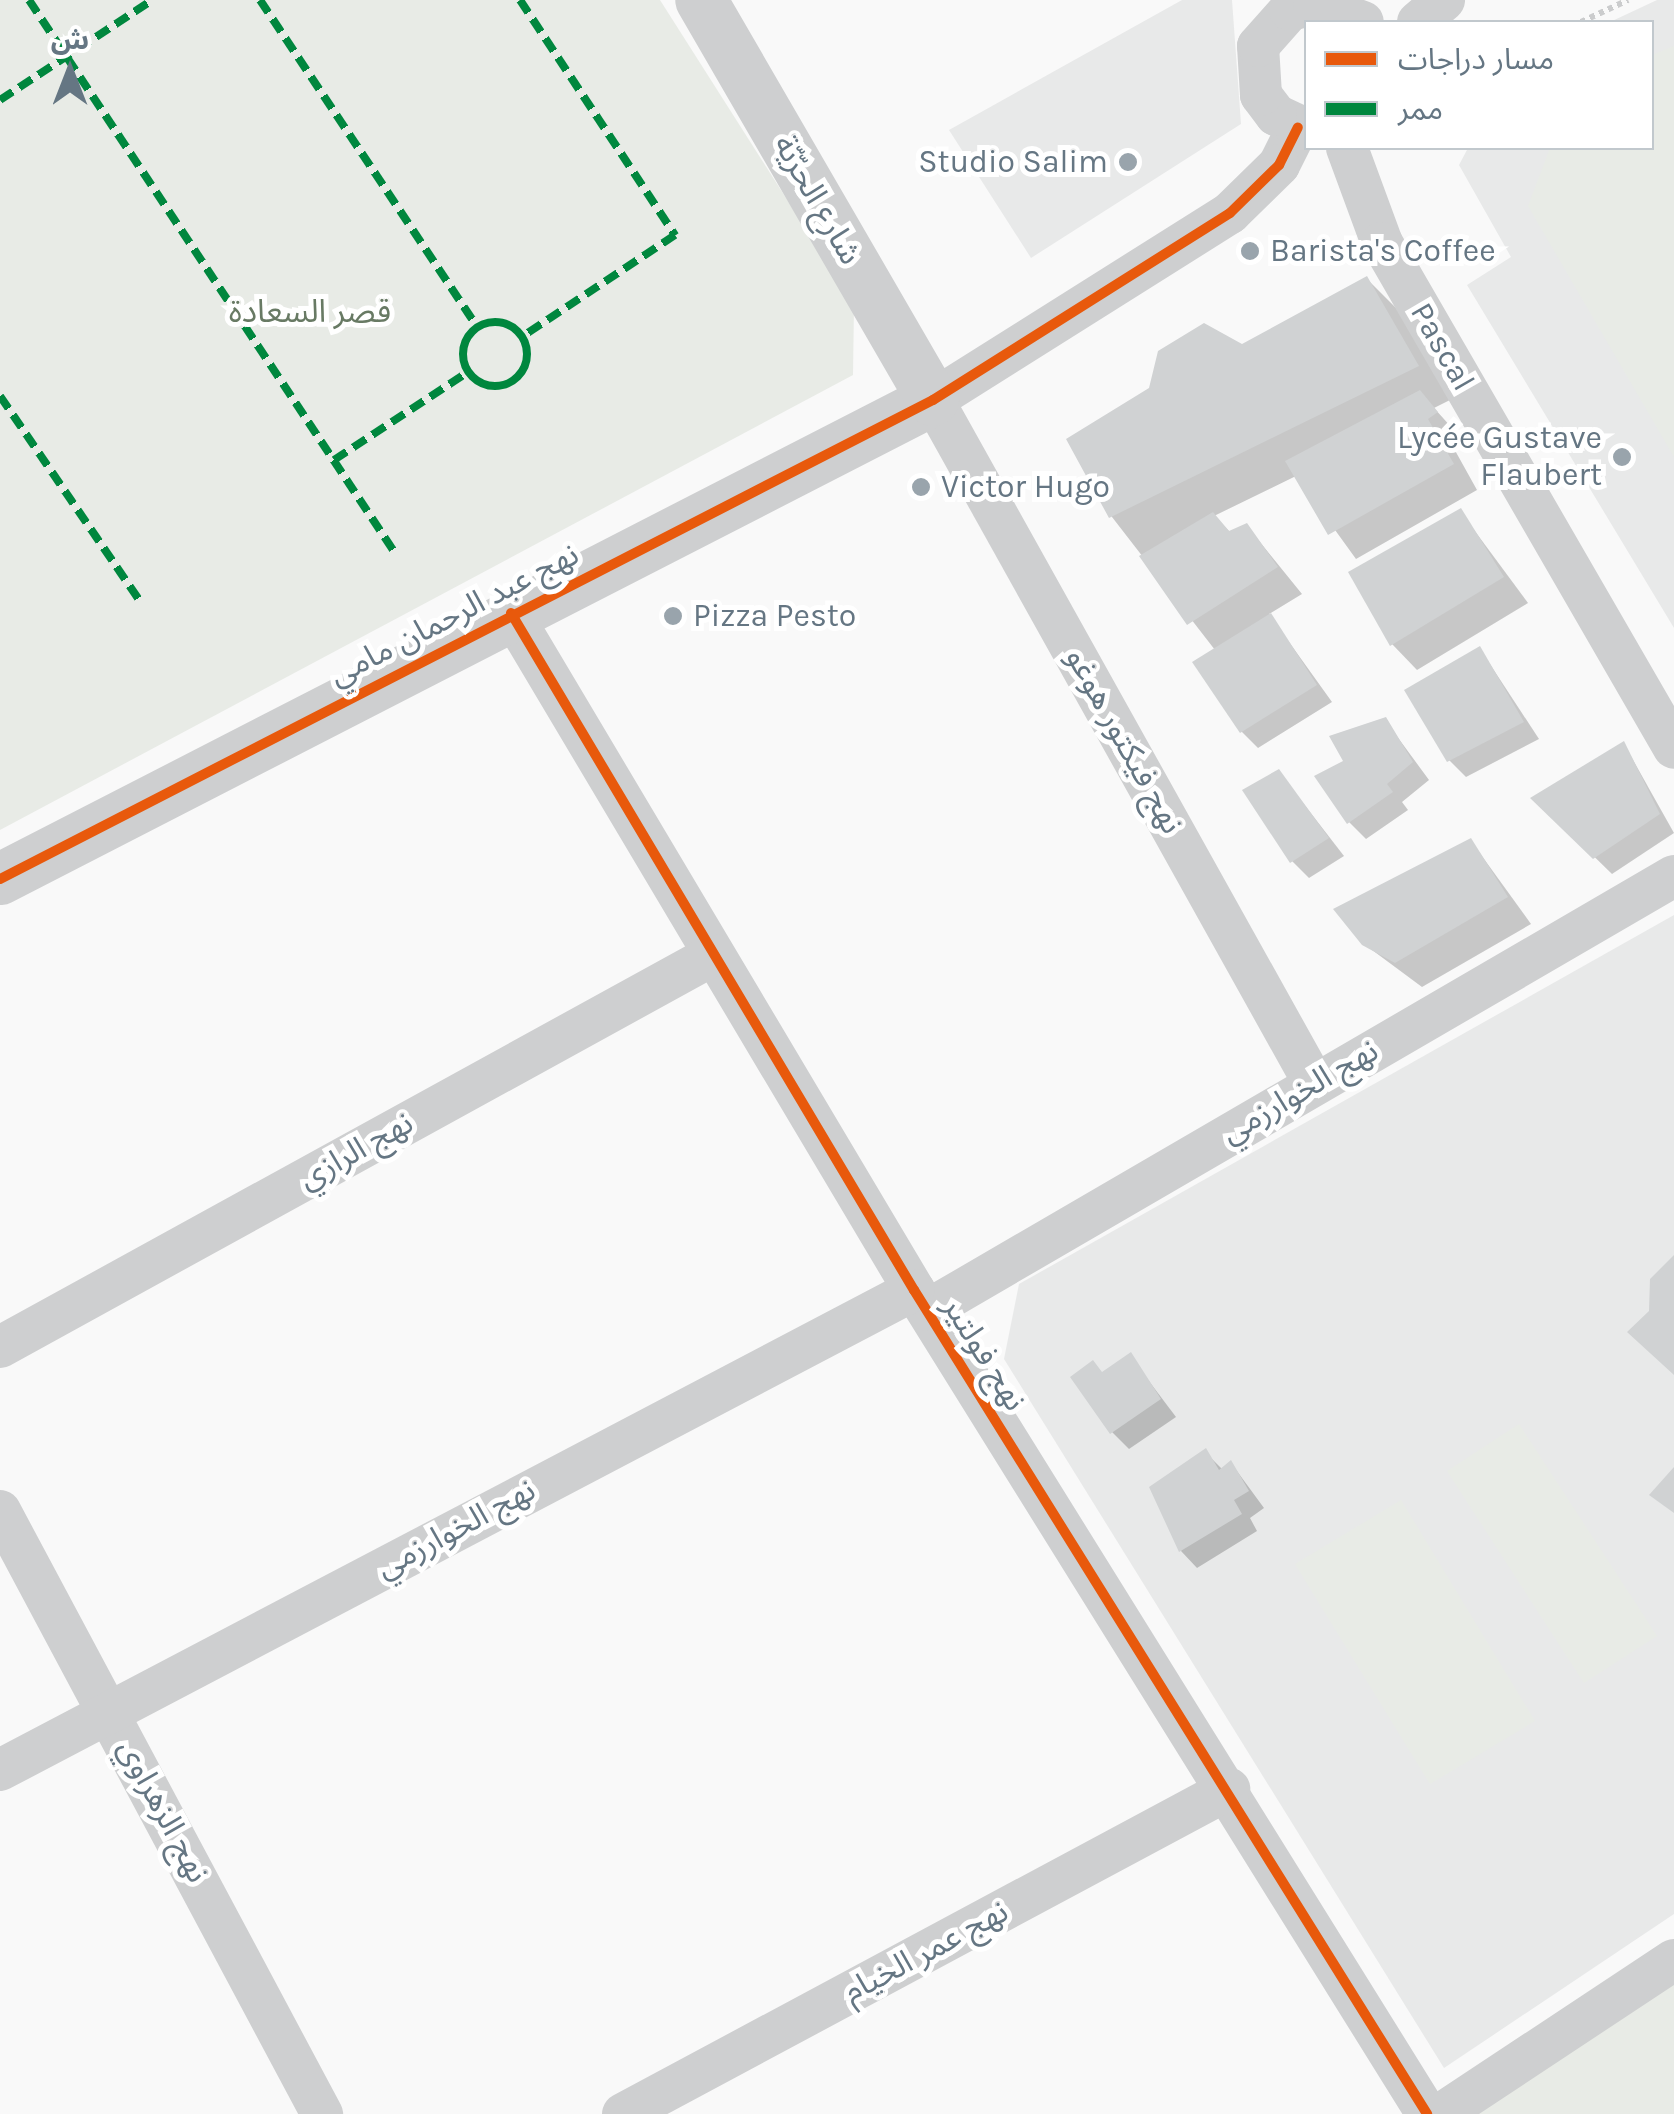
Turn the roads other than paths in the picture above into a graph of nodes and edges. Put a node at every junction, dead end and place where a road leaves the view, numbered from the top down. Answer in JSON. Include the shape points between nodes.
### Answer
{"nodes":[{"id":1,"x":701,"y":0,"type":"edge"},
{"id":2,"x":1444,"y":0,"type":"edge"},
{"id":3,"x":1288,"y":5,"type":"edge"},
{"id":4,"x":1360,"y":20,"type":"edge"},
{"id":5,"x":1420,"y":20,"type":"edge"},
{"id":6,"x":1302,"y":128,"type":"edge"},
{"id":7,"x":1348,"y":150,"type":"edge"},
{"id":8,"x":933,"y":400,"type":"junction"},
{"id":9,"x":511,"y":613,"type":"junction"},
{"id":10,"x":1674,"y":748,"type":"edge"},
{"id":11,"x":1674,"y":876,"type":"edge"},
{"id":12,"x":0,"y":879,"type":"edge"},
{"id":13,"x":713,"y":955,"type":"junction"},
{"id":14,"x":1314,"y":1083,"type":"junction"},
{"id":15,"x":921,"y":1300,"type":"junction"},
{"id":16,"x":0,"y":1346,"type":"edge"},
{"id":17,"x":0,"y":1511,"type":"edge"},
{"id":18,"x":110,"y":1710,"type":"junction"},
{"id":19,"x":0,"y":1770,"type":"edge"},
{"id":20,"x":1228,"y":1789,"type":"junction"},
{"id":21,"x":1674,"y":1960,"type":"edge"},
{"id":22,"x":322,"y":2114,"type":"edge"},
{"id":23,"x":623,"y":2114,"type":"edge"},
{"id":24,"x":1427,"y":2114,"type":"edge"},
{"id":25,"x":1441,"y":2114,"type":"edge"}],
"edges":[{"from":1,"to":8,"type":"street","name":"شارع الحرّيّة"},
{"from":2,"to":5,"type":"street"},
{"from":3,"to":4,"type":"street","via":[[1339,7]]},
{"from":3,"to":6,"type":"street","via":[[1258,46],[1254,72],[1276,115]]},
{"from":6,"to":8,"type":"street","via":[[1279,164],[1230,212]]},
{"from":7,"to":10,"type":"street","name":"Pascal","via":[[1382,242]]},
{"from":8,"to":9,"type":"street","name":"نهج عبد الرحمان مامي"},
{"from":8,"to":14,"type":"street","name":"نهج فيكتور هوغو"},
{"from":9,"to":12,"type":"street","name":"نهج عبد الرحمان مامي"},
{"from":9,"to":13,"type":"street","name":"نهج فولتير"},
{"from":11,"to":14,"type":"street","name":"نهج الخوارزمي"},
{"from":13,"to":15,"type":"street","name":"نهج فولتير"},
{"from":13,"to":16,"type":"street","name":"نهج الرازي"},
{"from":14,"to":15,"type":"street","name":"نهج الخوارزمي"},
{"from":15,"to":18,"type":"street","name":"نهج الخوارزمي"},
{"from":15,"to":20,"type":"street","name":"نهج فولتير"},
{"from":17,"to":18,"type":"street","name":"نهج الزهراوي"},
{"from":18,"to":19,"type":"street","name":"نهج الخوارزمي"},
{"from":18,"to":22,"type":"street","name":"نهج الزهراوي"},
{"from":20,"to":23,"type":"street","name":"نهج عمر الخيام"},
{"from":20,"to":24,"type":"street","name":"نهج فولتير"},
{"from":21,"to":25,"type":"street"}]}
